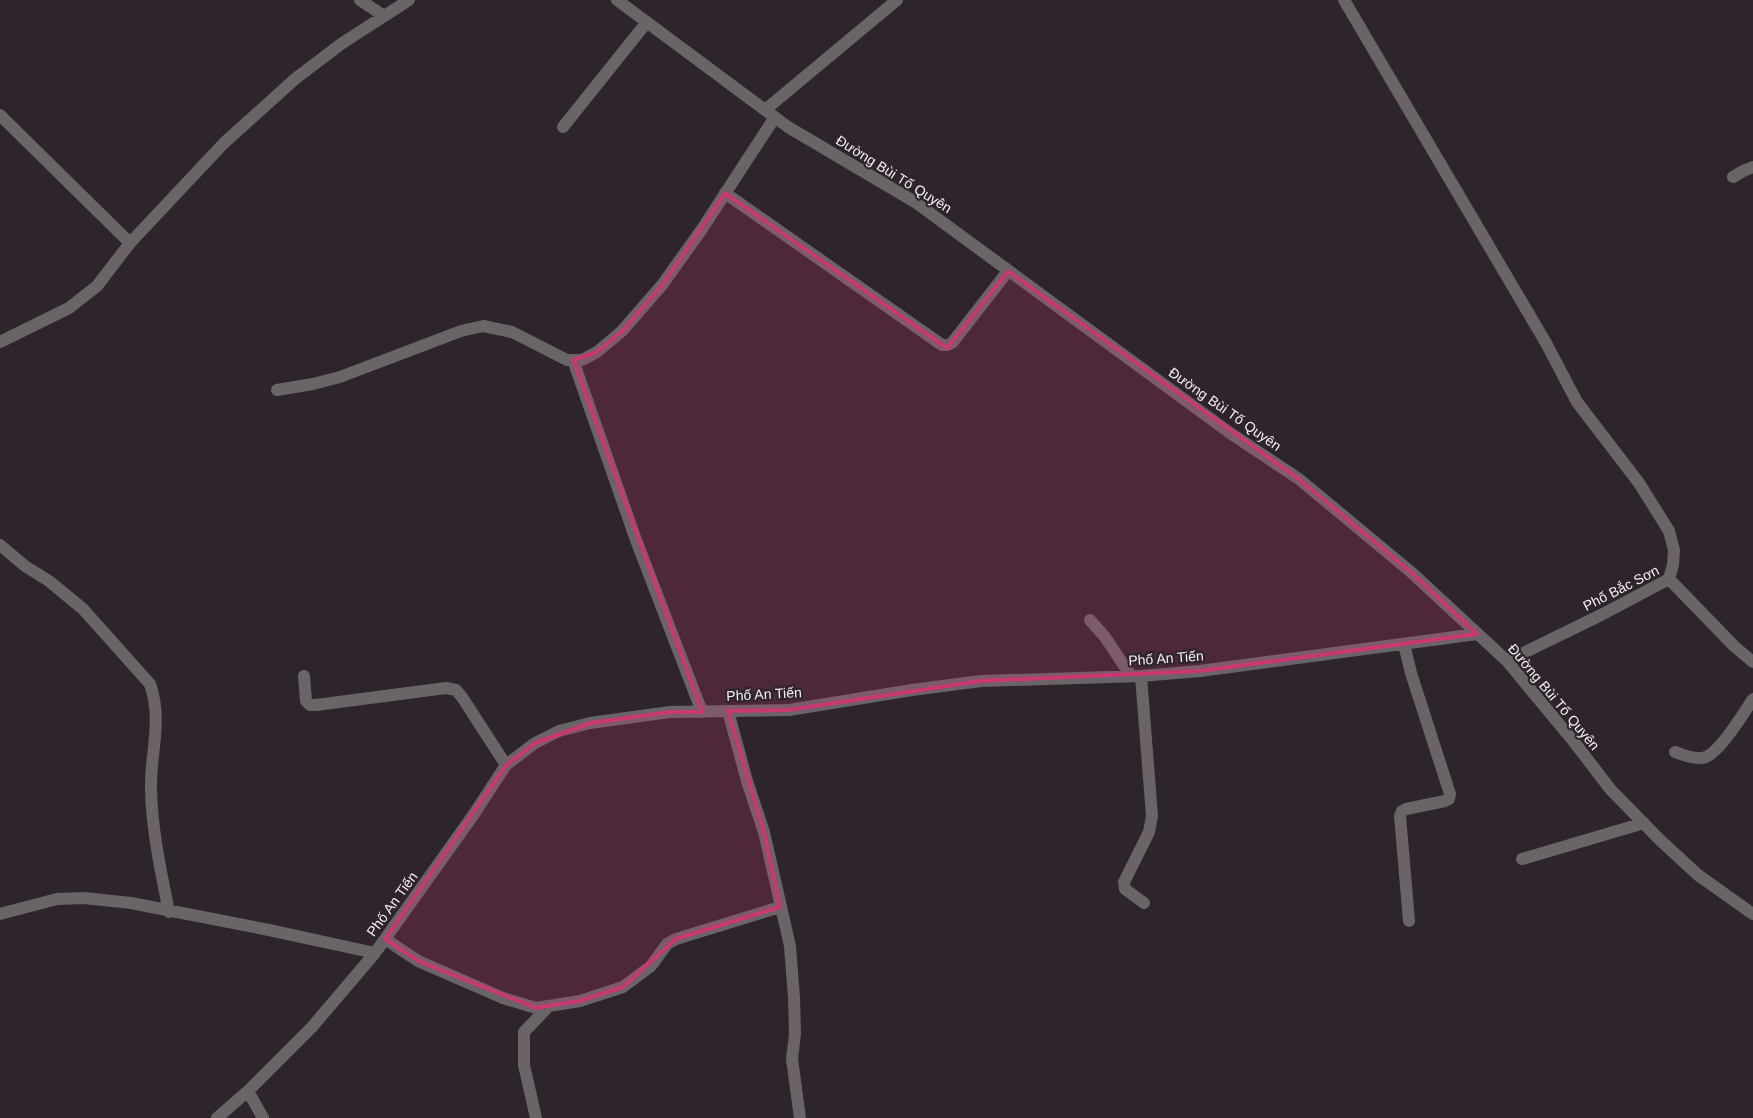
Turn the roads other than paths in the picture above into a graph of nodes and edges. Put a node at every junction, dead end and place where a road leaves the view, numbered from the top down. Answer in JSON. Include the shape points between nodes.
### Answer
{"nodes":[{"id":1,"x":360,"y":0,"type":"edge"},
{"id":2,"x":409,"y":0,"type":"edge"},
{"id":3,"x":617,"y":0,"type":"edge"},
{"id":4,"x":897,"y":0,"type":"edge"},
{"id":5,"x":1344,"y":0,"type":"edge"},
{"id":6,"x":384,"y":16,"type":"junction"},
{"id":7,"x":647,"y":22,"type":"junction"},
{"id":8,"x":770,"y":113,"type":"junction"},
{"id":9,"x":0,"y":115,"type":"edge"},
{"id":10,"x":563,"y":128,"type":"dead end"},
{"id":11,"x":1753,"y":167,"type":"edge"},
{"id":12,"x":1733,"y":177,"type":"dead end"},
{"id":13,"x":725,"y":194,"type":"junction"},
{"id":14,"x":130,"y":243,"type":"junction"},
{"id":15,"x":1008,"y":271,"type":"junction"},
{"id":16,"x":0,"y":342,"type":"edge"},
{"id":17,"x":573,"y":360,"type":"junction"},
{"id":18,"x":277,"y":390,"type":"dead end"},
{"id":19,"x":0,"y":545,"type":"edge"},
{"id":20,"x":1669,"y":579,"type":"junction"},
{"id":21,"x":1090,"y":620,"type":"dead end"},
{"id":22,"x":1477,"y":634,"type":"junction"},
{"id":23,"x":1404,"y":644,"type":"junction"},
{"id":24,"x":1507,"y":661,"type":"junction"},
{"id":25,"x":1753,"y":662,"type":"edge"},
{"id":26,"x":304,"y":676,"type":"dead end"},
{"id":27,"x":1136,"y":676,"type":"junction"},
{"id":28,"x":1753,"y":700,"type":"edge"},
{"id":29,"x":728,"y":711,"type":"junction"},
{"id":30,"x":702,"y":712,"type":"junction"},
{"id":31,"x":1675,"y":752,"type":"dead end"},
{"id":32,"x":506,"y":765,"type":"junction"},
{"id":33,"x":1644,"y":823,"type":"junction"},
{"id":34,"x":1522,"y":858,"type":"dead end"},
{"id":35,"x":1144,"y":904,"type":"dead end"},
{"id":36,"x":780,"y":907,"type":"junction"},
{"id":37,"x":169,"y":912,"type":"junction"},
{"id":38,"x":0,"y":914,"type":"edge"},
{"id":39,"x":1753,"y":914,"type":"edge"},
{"id":40,"x":1409,"y":921,"type":"dead end"},
{"id":41,"x":385,"y":939,"type":"junction"},
{"id":42,"x":375,"y":953,"type":"junction"},
{"id":43,"x":549,"y":1006,"type":"junction"},
{"id":44,"x":248,"y":1091,"type":"junction"},
{"id":45,"x":217,"y":1118,"type":"edge"},
{"id":46,"x":263,"y":1118,"type":"edge"},
{"id":47,"x":536,"y":1118,"type":"edge"},
{"id":48,"x":800,"y":1118,"type":"edge"}],
"edges":[{"from":1,"to":6,"type":"street"},
{"from":2,"to":6,"type":"street"},
{"from":3,"to":7,"type":"street","name":"Đường Bùi Tố Quyên"},
{"from":4,"to":8,"type":"street"},
{"from":5,"to":20,"type":"street","via":[[1546,343],[1577,402],[1639,483],[1669,531],[1674,550]]},
{"from":6,"to":14,"type":"street","via":[[295,79],[224,143]]},
{"from":7,"to":8,"type":"street","name":"Đường Bùi Tố Quyên"},
{"from":7,"to":10,"type":"street"},
{"from":8,"to":13,"type":"street"},
{"from":8,"to":15,"type":"street","name":"Đường Bùi Tố Quyên","via":[[788,127],[915,202]]},
{"from":9,"to":14,"type":"street"},
{"from":11,"to":12,"type":"street"},
{"from":13,"to":15,"type":"street","via":[[942,345],[952,343]]},
{"from":13,"to":17,"type":"street","via":[[662,285],[622,331],[597,352],[582,360]]},
{"from":14,"to":16,"type":"street","via":[[97,286],[76,302]]},
{"from":15,"to":22,"type":"street","name":"Đường Bùi Tố Quyên","via":[[1230,433],[1300,479],[1411,572]]},
{"from":17,"to":18,"type":"street","via":[[566,360],[512,332],[483,326],[461,331],[340,377]]},
{"from":17,"to":30,"type":"street","via":[[636,540]]},
{"from":19,"to":37,"type":"street","via":[[83,609],[150,684],[157,713],[151,788],[153,816]]},
{"from":20,"to":24,"type":"street","name":"Phố Bắc Sơn"},
{"from":20,"to":25,"type":"street","name":"Phố Bắc Sơn","via":[[1734,647]]},
{"from":21,"to":27,"type":"street"},
{"from":22,"to":23,"type":"street","name":"Phố An Tiến"},
{"from":22,"to":24,"type":"street","name":"Đường Bùi Tố Quyên"},
{"from":23,"to":27,"type":"street","name":"Phố An Tiến","via":[[1200,671]]},
{"from":23,"to":40,"type":"street","via":[[1450,794],[1445,801],[1406,809],[1400,816]]},
{"from":24,"to":33,"type":"street","name":"Đường Bùi Tố Quyên","via":[[1611,790]]},
{"from":26,"to":32,"type":"street","via":[[306,701],[316,705],[446,688],[456,690]]},
{"from":27,"to":29,"type":"street","name":"Phố An Tiến","via":[[980,681],[789,710]]},
{"from":27,"to":35,"type":"street","via":[[1152,816],[1149,832],[1124,882],[1125,889]]},
{"from":28,"to":31,"type":"street","via":[[1712,754],[1692,758]]},
{"from":29,"to":30,"type":"street","name":"Phố An Tiến"},
{"from":29,"to":36,"type":"street","via":[[764,832]]},
{"from":30,"to":32,"type":"street","name":"Phố An Tiến","via":[[670,712],[590,723],[535,743]]},
{"from":32,"to":41,"type":"street","name":"Phố An Tiến"},
{"from":33,"to":34,"type":"street"},
{"from":33,"to":39,"type":"street","name":"Đường Bùi Tố Quyên","via":[[1698,875]]},
{"from":36,"to":43,"type":"street","via":[[676,939],[667,944],[651,966],[623,987],[580,1001]]},
{"from":36,"to":48,"type":"street","via":[[790,946],[795,1034],[792,1059]]},
{"from":37,"to":38,"type":"street","via":[[131,903],[84,898],[58,899]]},
{"from":37,"to":42,"type":"street"},
{"from":41,"to":42,"type":"street","name":"Phố An Tiến"},
{"from":41,"to":43,"type":"street","via":[[418,961],[502,998],[536,1008]]},
{"from":42,"to":44,"type":"street","name":"Phố An Tiến","via":[[312,1027]]},
{"from":43,"to":47,"type":"street","via":[[524,1032],[524,1065]]},
{"from":44,"to":45,"type":"street","name":"Phố An Tiến"},
{"from":44,"to":46,"type":"street"}]}
